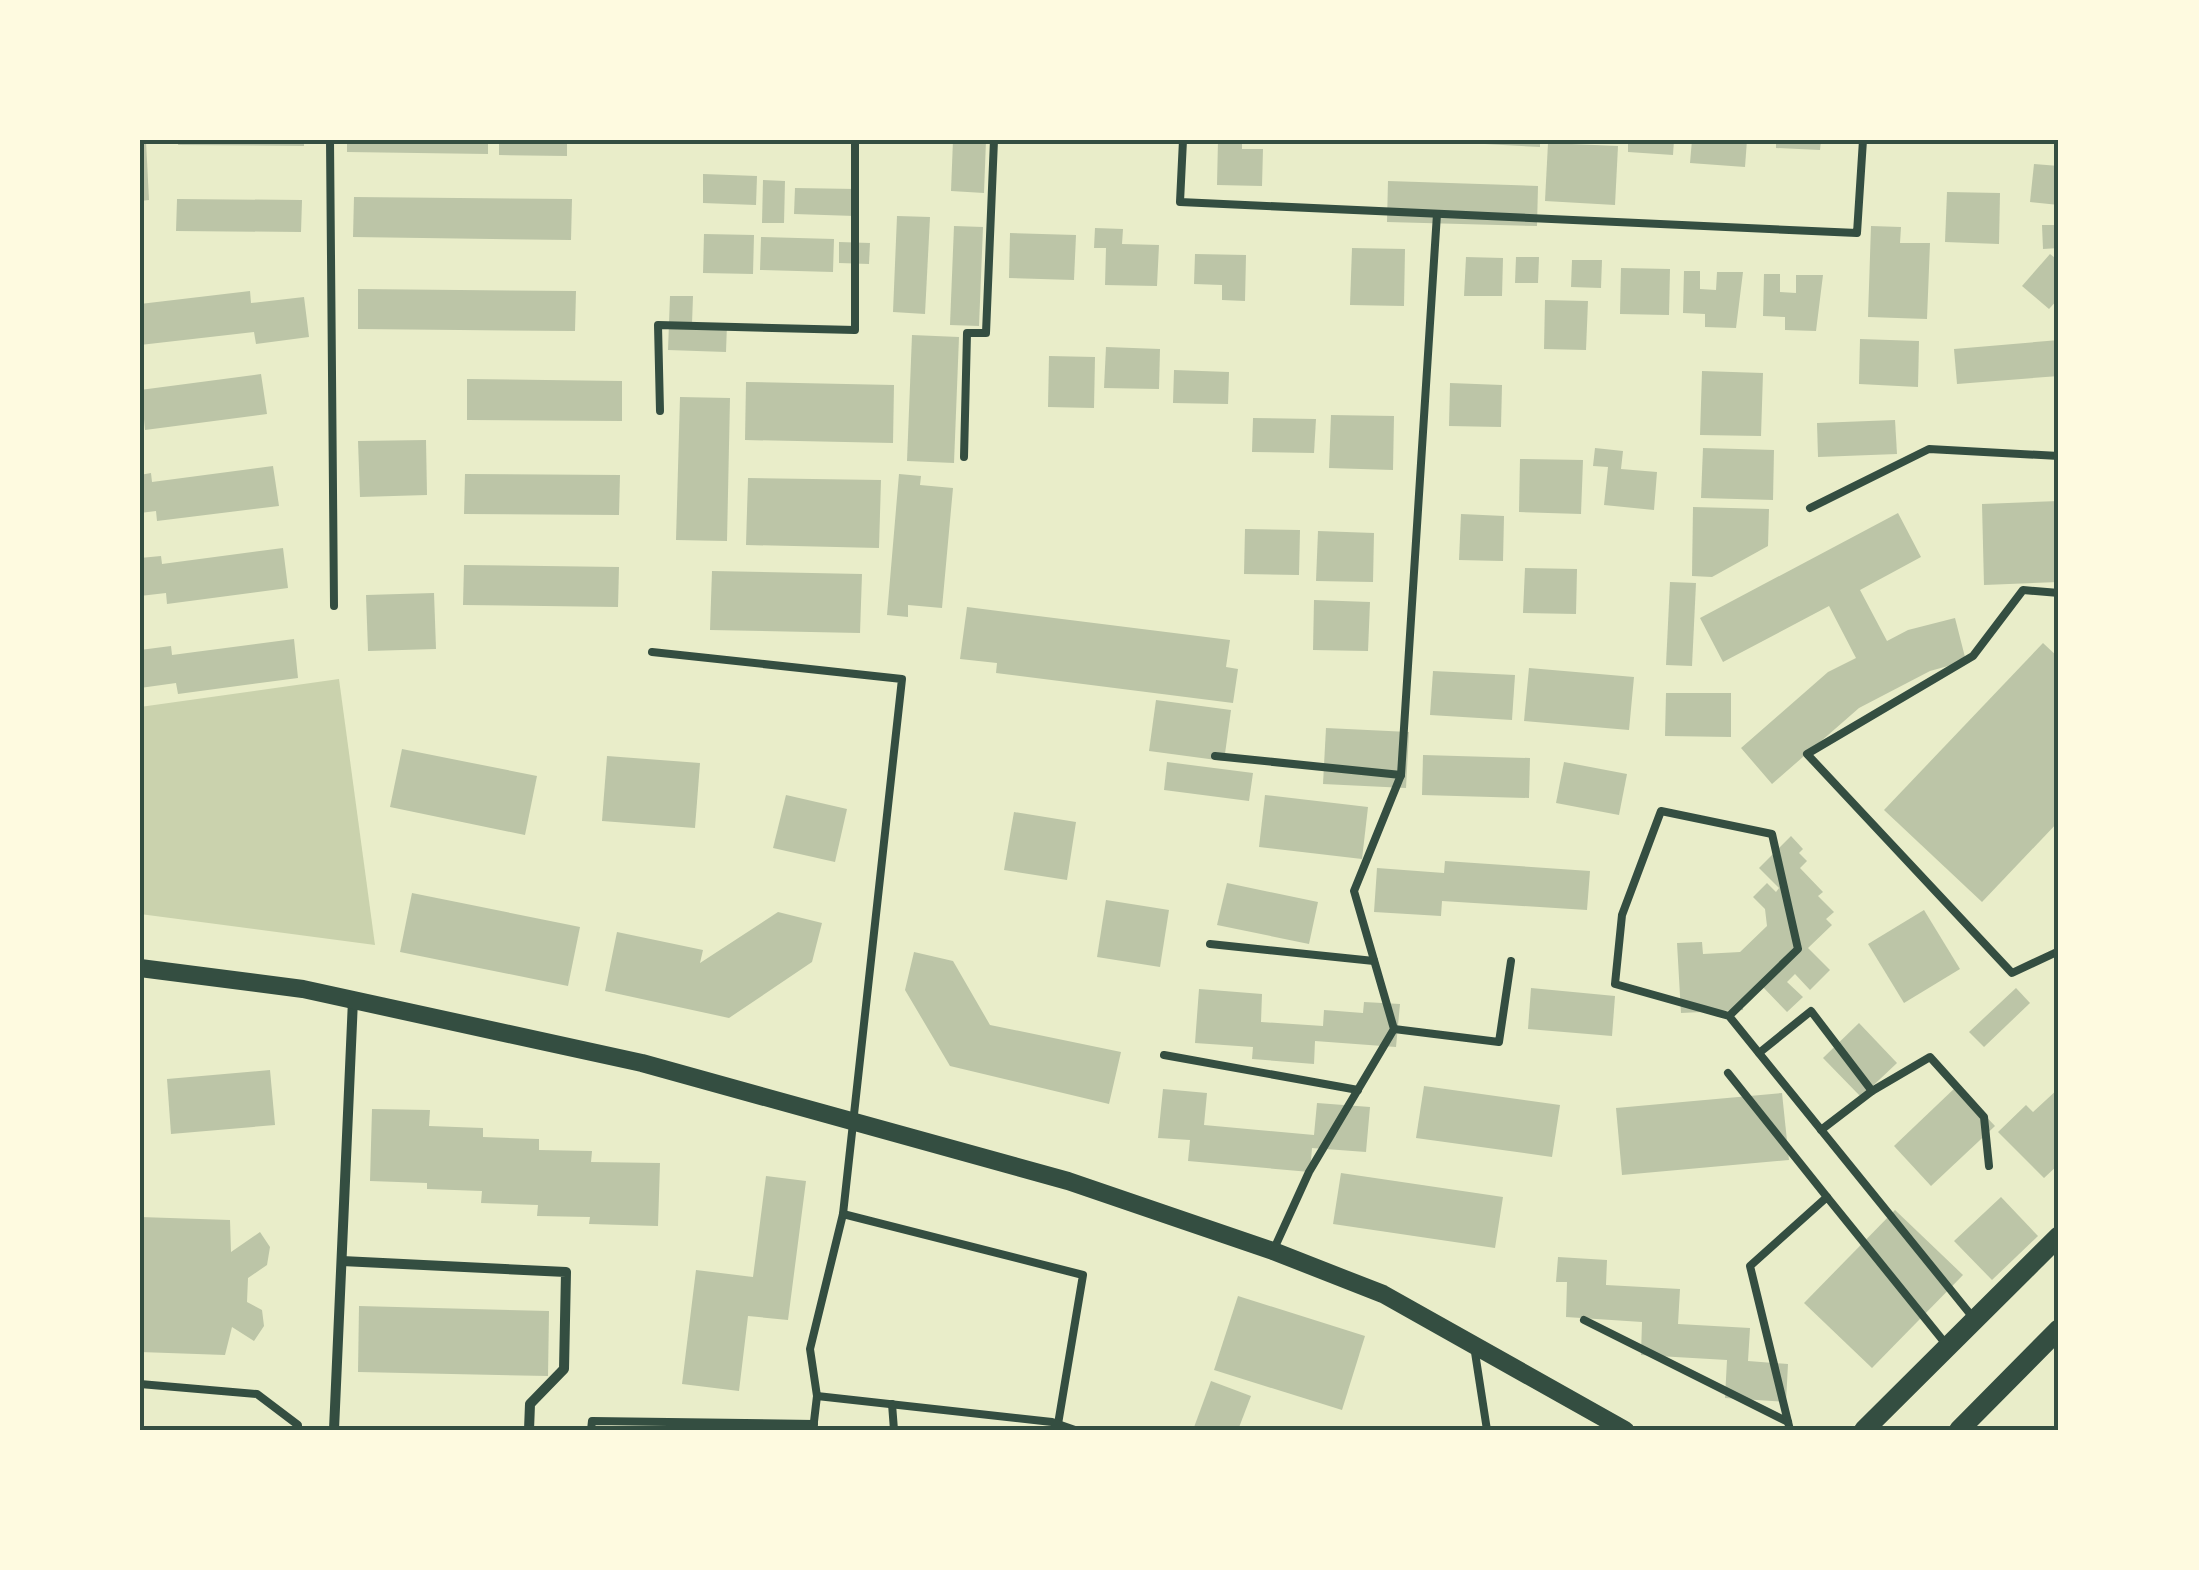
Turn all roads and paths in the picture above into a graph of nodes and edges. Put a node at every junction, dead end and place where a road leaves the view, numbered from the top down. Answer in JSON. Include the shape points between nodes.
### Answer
{"nodes":[{"id":1,"x":330,"y":140,"type":"edge"},
{"id":2,"x":855,"y":140,"type":"edge"},
{"id":3,"x":994,"y":140,"type":"edge"},
{"id":4,"x":1182,"y":140,"type":"edge"},
{"id":5,"x":1863,"y":140,"type":"edge"},
{"id":6,"x":1437,"y":214,"type":"junction"},
{"id":7,"x":660,"y":411,"type":"dead end"},
{"id":8,"x":964,"y":456,"type":"dead end"},
{"id":9,"x":2059,"y":456,"type":"edge"},
{"id":10,"x":1810,"y":508,"type":"dead end"},
{"id":11,"x":2059,"y":594,"type":"edge"},
{"id":12,"x":334,"y":606,"type":"dead end"},
{"id":13,"x":652,"y":652,"type":"dead end"},
{"id":14,"x":1215,"y":756,"type":"dead end"},
{"id":15,"x":1401,"y":775,"type":"junction"},
{"id":16,"x":1210,"y":944,"type":"dead end"},
{"id":17,"x":2059,"y":951,"type":"edge"},
{"id":18,"x":1374,"y":960,"type":"junction"},
{"id":19,"x":1511,"y":961,"type":"dead end"},
{"id":20,"x":140,"y":968,"type":"edge"},
{"id":21,"x":354,"y":999,"type":"junction"},
{"id":22,"x":1729,"y":1016,"type":"junction"},
{"id":23,"x":1394,"y":1029,"type":"junction"},
{"id":24,"x":1759,"y":1052,"type":"junction"},
{"id":25,"x":1164,"y":1056,"type":"dead end"},
{"id":26,"x":1728,"y":1074,"type":"dead end"},
{"id":27,"x":1358,"y":1090,"type":"junction"},
{"id":28,"x":1872,"y":1092,"type":"junction"},
{"id":29,"x":851,"y":1124,"type":"junction"},
{"id":30,"x":1822,"y":1130,"type":"junction"},
{"id":31,"x":1989,"y":1166,"type":"dead end"},
{"id":32,"x":1827,"y":1196,"type":"junction"},
{"id":33,"x":843,"y":1214,"type":"junction"},
{"id":34,"x":2059,"y":1236,"type":"edge"},
{"id":35,"x":1273,"y":1251,"type":"junction"},
{"id":36,"x":342,"y":1261,"type":"junction"},
{"id":37,"x":1584,"y":1320,"type":"dead end"},
{"id":38,"x":1975,"y":1320,"type":"junction"},
{"id":39,"x":2059,"y":1329,"type":"edge"},
{"id":40,"x":1473,"y":1342,"type":"junction"},
{"id":41,"x":1948,"y":1346,"type":"junction"},
{"id":42,"x":140,"y":1384,"type":"edge"},
{"id":43,"x":818,"y":1396,"type":"junction"},
{"id":44,"x":892,"y":1404,"type":"junction"},
{"id":45,"x":1058,"y":1424,"type":"junction"},
{"id":46,"x":1789,"y":1426,"type":"edge"},
{"id":47,"x":814,"y":1427,"type":"edge"},
{"id":48,"x":298,"y":1430,"type":"edge"},
{"id":49,"x":334,"y":1430,"type":"edge"},
{"id":50,"x":528,"y":1430,"type":"edge"},
{"id":51,"x":591,"y":1430,"type":"edge"},
{"id":52,"x":894,"y":1430,"type":"edge"},
{"id":53,"x":1075,"y":1430,"type":"edge"},
{"id":54,"x":1487,"y":1430,"type":"edge"},
{"id":55,"x":1625,"y":1430,"type":"edge"},
{"id":56,"x":1864,"y":1430,"type":"edge"},
{"id":57,"x":1959,"y":1430,"type":"edge"}],
"edges":[{"from":1,"to":12,"type":"lane"},
{"from":2,"to":7,"type":"lane","via":[[855,330],[658,325]]},
{"from":3,"to":8,"type":"lane","via":[[986,333],[967,334]]},
{"from":4,"to":6,"type":"lane","via":[[1180,202]]},
{"from":5,"to":6,"type":"lane","via":[[1857,233]]},
{"from":6,"to":15,"type":"lane"},
{"from":9,"to":10,"type":"lane","via":[[1929,449]]},
{"from":11,"to":17,"type":"lane","via":[[2022,590],[1973,656],[1807,754],[2012,973]]},
{"from":13,"to":29,"type":"lane","via":[[902,678]]},
{"from":14,"to":15,"type":"lane"},
{"from":15,"to":18,"type":"lane","via":[[1354,891]]},
{"from":16,"to":18,"type":"lane"},
{"from":18,"to":23,"type":"lane"},
{"from":19,"to":23,"type":"lane","via":[[1498,1042]]},
{"from":20,"to":21,"type":"street"},
{"from":21,"to":29,"type":"street","via":[[642,1064]]},
{"from":21,"to":36,"type":"street"},
{"from":22,"to":22,"type":"lane","via":[[1615,984],[1622,914],[1661,811],[1772,834],[1798,949]]},
{"from":22,"to":24,"type":"lane"},
{"from":23,"to":27,"type":"lane"},
{"from":24,"to":28,"type":"lane","via":[[1811,1011]]},
{"from":24,"to":30,"type":"lane"},
{"from":25,"to":27,"type":"lane"},
{"from":26,"to":32,"type":"lane"},
{"from":27,"to":35,"type":"lane","via":[[1309,1172]]},
{"from":28,"to":30,"type":"lane"},
{"from":28,"to":31,"type":"lane","via":[[1930,1057],[1984,1117]]},
{"from":29,"to":33,"type":"lane"},
{"from":29,"to":35,"type":"street","via":[[1068,1182]]},
{"from":30,"to":38,"type":"lane"},
{"from":32,"to":41,"type":"lane"},
{"from":32,"to":46,"type":"lane","via":[[1750,1266]]},
{"from":33,"to":43,"type":"lane","via":[[810,1349]]},
{"from":33,"to":45,"type":"lane","via":[[1082,1274]]},
{"from":34,"to":38,"type":"main road"},
{"from":35,"to":40,"type":"street","via":[[1383,1294]]},
{"from":36,"to":49,"type":"street"},
{"from":36,"to":50,"type":"street","via":[[566,1272],[564,1368],[530,1404]]},
{"from":37,"to":46,"type":"lane"},
{"from":38,"to":41,"type":"main road"},
{"from":39,"to":57,"type":"main road"},
{"from":40,"to":54,"type":"lane"},
{"from":40,"to":55,"type":"street"},
{"from":41,"to":56,"type":"main road"},
{"from":42,"to":48,"type":"lane","via":[[258,1394]]},
{"from":43,"to":44,"type":"lane"},
{"from":43,"to":47,"type":"lane"},
{"from":44,"to":45,"type":"lane"},
{"from":44,"to":52,"type":"lane"},
{"from":45,"to":53,"type":"lane"},
{"from":47,"to":51,"type":"lane","via":[[592,1421]]}]}
